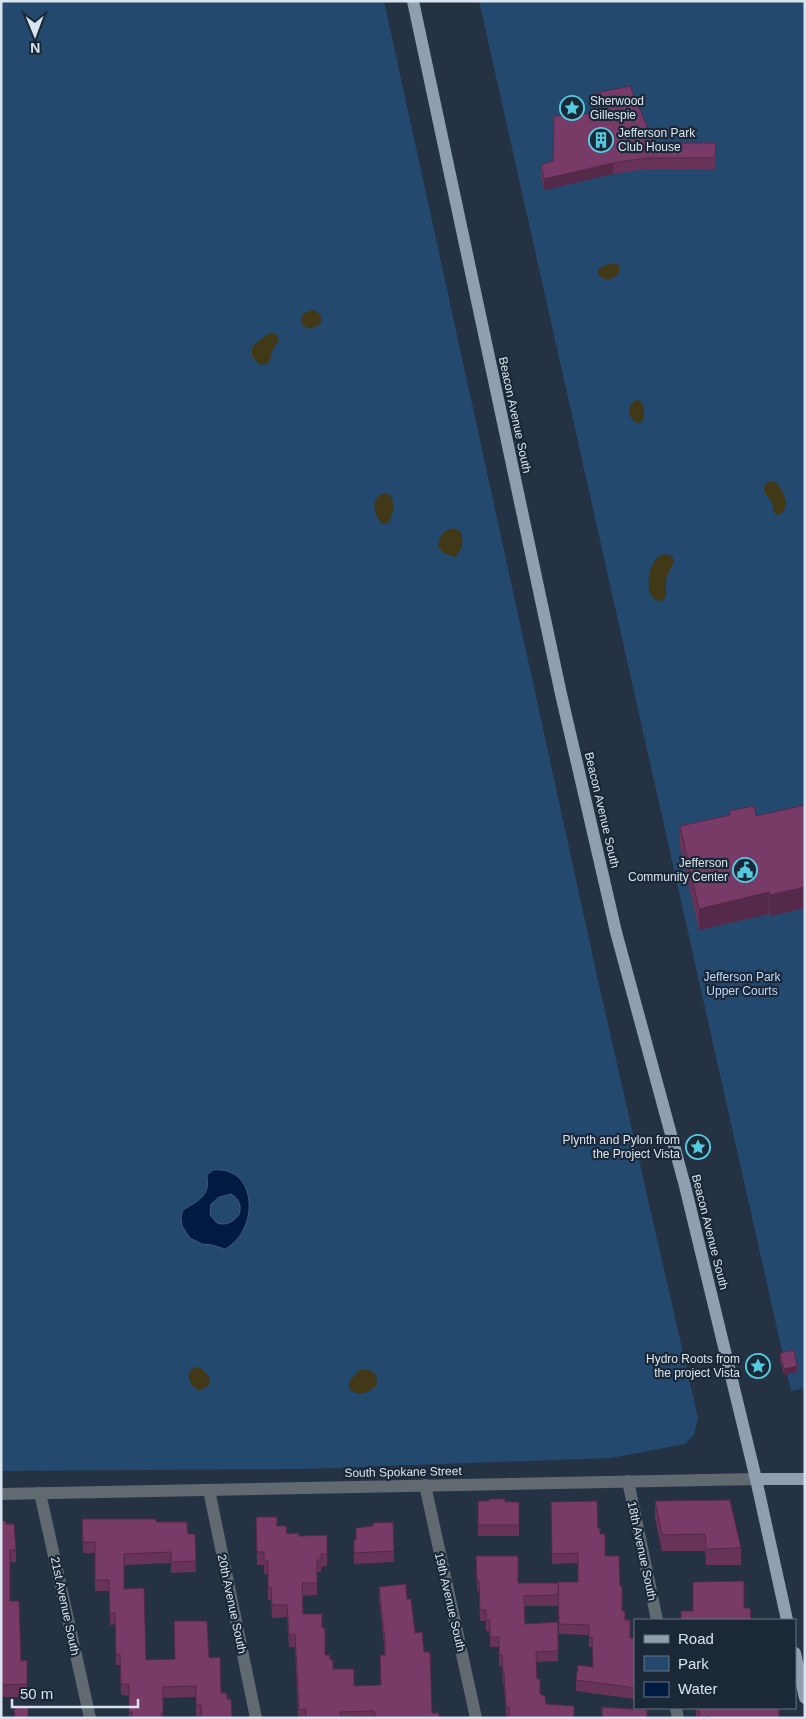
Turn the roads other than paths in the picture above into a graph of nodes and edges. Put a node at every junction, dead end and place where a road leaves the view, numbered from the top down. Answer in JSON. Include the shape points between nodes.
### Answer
{"nodes":[{"id":1,"x":413,"y":1,"type":"edge"},
{"id":2,"x":756,"y":1479,"type":"junction"},
{"id":3,"x":805,"y":1479,"type":"edge"},
{"id":4,"x":628,"y":1481,"type":"junction"},
{"id":5,"x":425,"y":1486,"type":"junction"},
{"id":6,"x":209,"y":1490,"type":"junction"},
{"id":7,"x":40,"y":1493,"type":"junction"},
{"id":8,"x":1,"y":1494,"type":"edge"},
{"id":9,"x":657,"y":1619,"type":"edge"},
{"id":10,"x":787,"y":1619,"type":"edge"},
{"id":11,"x":796,"y":1658,"type":"edge"},
{"id":12,"x":805,"y":1698,"type":"edge"},
{"id":13,"x":90,"y":1718,"type":"edge"},
{"id":14,"x":256,"y":1718,"type":"edge"},
{"id":15,"x":476,"y":1718,"type":"edge"}],
"edges":[{"from":1,"to":2,"type":"main road","name":"Beacon Avenue South","via":[[561,694],[616,932],[680,1164]]},
{"from":2,"to":3,"type":"main road","name":"South Spokane Street"},
{"from":2,"to":4,"type":"street","name":"South Spokane Street"},
{"from":2,"to":10,"type":"main road","name":"Beacon Avenue South"},
{"from":4,"to":5,"type":"street","name":"South Spokane Street"},
{"from":4,"to":9,"type":"street","name":"18th Avenue South"},
{"from":5,"to":6,"type":"street","name":"South Spokane Street"},
{"from":5,"to":15,"type":"street","name":"19th Avenue South"},
{"from":6,"to":7,"type":"street","name":"South Spokane Street"},
{"from":6,"to":14,"type":"street","name":"20th Avenue South"},
{"from":7,"to":8,"type":"street","name":"South Spokane Street"},
{"from":7,"to":13,"type":"street","name":"21st Avenue South"},
{"from":11,"to":12,"type":"main road"}]}
